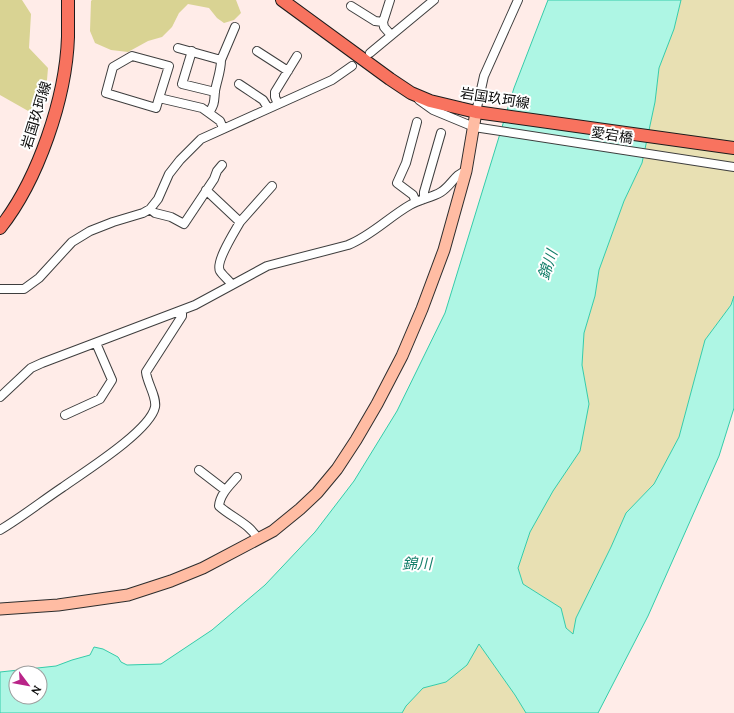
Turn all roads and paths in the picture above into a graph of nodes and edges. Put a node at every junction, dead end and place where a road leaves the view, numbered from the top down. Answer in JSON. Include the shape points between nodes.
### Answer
{"nodes":[{"id":1,"x":68,"y":0,"type":"edge"},
{"id":2,"x":282,"y":0,"type":"edge"},
{"id":3,"x":390,"y":0,"type":"edge"},
{"id":4,"x":434,"y":0,"type":"edge"},
{"id":5,"x":518,"y":0,"type":"edge"},
{"id":6,"x":351,"y":6,"type":"dead end"},
{"id":7,"x":383,"y":22,"type":"junction"},
{"id":8,"x":235,"y":27,"type":"dead end"},
{"id":9,"x":391,"y":36,"type":"junction"},
{"id":10,"x":178,"y":48,"type":"dead end"},
{"id":11,"x":192,"y":51,"type":"junction"},
{"id":12,"x":257,"y":51,"type":"dead end"},
{"id":13,"x":370,"y":53,"type":"dead end"},
{"id":14,"x":297,"y":56,"type":"dead end"},
{"id":15,"x":221,"y":60,"type":"junction"},
{"id":16,"x":352,"y":66,"type":"dead end"},
{"id":17,"x":288,"y":71,"type":"junction"},
{"id":18,"x":238,"y":84,"type":"dead end"},
{"id":19,"x":215,"y":92,"type":"junction"},
{"id":20,"x":411,"y":93,"type":"junction"},
{"id":21,"x":160,"y":98,"type":"junction"},
{"id":22,"x":278,"y":104,"type":"junction"},
{"id":23,"x":268,"y":108,"type":"junction"},
{"id":24,"x":480,"y":112,"type":"junction"},
{"id":25,"x":209,"y":113,"type":"junction"},
{"id":26,"x":417,"y":122,"type":"dead end"},
{"id":27,"x":474,"y":127,"type":"junction"},
{"id":28,"x":223,"y":128,"type":"junction"},
{"id":29,"x":441,"y":133,"type":"dead end"},
{"id":30,"x":734,"y":148,"type":"edge"},
{"id":31,"x":222,"y":165,"type":"dead end"},
{"id":32,"x":734,"y":167,"type":"edge"},
{"id":33,"x":466,"y":170,"type":"junction"},
{"id":34,"x":272,"y":186,"type":"dead end"},
{"id":35,"x":206,"y":190,"type":"junction"},
{"id":36,"x":420,"y":200,"type":"junction"},
{"id":37,"x":150,"y":209,"type":"junction"},
{"id":38,"x":240,"y":222,"type":"junction"},
{"id":39,"x":0,"y":228,"type":"edge"},
{"id":40,"x":232,"y":285,"type":"junction"},
{"id":41,"x":0,"y":289,"type":"edge"},
{"id":42,"x":182,"y":310,"type":"junction"},
{"id":43,"x":96,"y":343,"type":"junction"},
{"id":44,"x":0,"y":397,"type":"edge"},
{"id":45,"x":65,"y":415,"type":"dead end"},
{"id":46,"x":199,"y":470,"type":"dead end"},
{"id":47,"x":238,"y":477,"type":"dead end"},
{"id":48,"x":225,"y":490,"type":"junction"},
{"id":49,"x":0,"y":530,"type":"edge"},
{"id":50,"x":258,"y":539,"type":"junction"},
{"id":51,"x":1,"y":606,"type":"edge"}],
"edges":[{"from":1,"to":39,"type":"main road","name":"岩国玖珂線","via":[[68,38],[62,87],[54,118],[30,178]]},
{"from":2,"to":20,"type":"main road","name":"岩国玖珂線"},
{"from":3,"to":7,"type":"street"},
{"from":4,"to":9,"type":"street"},
{"from":5,"to":24,"type":"street","via":[[484,76]]},
{"from":6,"to":7,"type":"street","via":[[375,21]]},
{"from":7,"to":9,"type":"street"},
{"from":8,"to":15,"type":"street"},
{"from":9,"to":13,"type":"street"},
{"from":10,"to":11,"type":"street"},
{"from":11,"to":15,"type":"street"},
{"from":11,"to":19,"type":"street","via":[[182,84]]},
{"from":12,"to":17,"type":"street"},
{"from":14,"to":17,"type":"street"},
{"from":15,"to":19,"type":"street","via":[[221,71]]},
{"from":16,"to":22,"type":"street","via":[[332,80]]},
{"from":17,"to":22,"type":"street","via":[[275,92]]},
{"from":18,"to":23,"type":"street","via":[[263,100]]},
{"from":19,"to":25,"type":"street","via":[[214,103]]},
{"from":20,"to":24,"type":"main road","name":"岩国玖珂線","via":[[430,101]]},
{"from":20,"to":27,"type":"street","name":"愛宕橋","via":[[433,110]]},
{"from":21,"to":21,"type":"street","via":[[156,108],[106,93],[113,67],[132,56],[169,66]]},
{"from":21,"to":25,"type":"street","via":[[202,108]]},
{"from":22,"to":23,"type":"street"},
{"from":23,"to":28,"type":"street"},
{"from":24,"to":27,"type":"street"},
{"from":24,"to":30,"type":"main road","name":"岩国玖珂線"},
{"from":25,"to":28,"type":"street","via":[[220,121]]},
{"from":26,"to":36,"type":"street","via":[[406,163],[397,183]]},
{"from":27,"to":32,"type":"street","name":"愛宕橋"},
{"from":27,"to":33,"type":"street"},
{"from":28,"to":37,"type":"street","via":[[202,139],[180,160],[169,174],[158,199]]},
{"from":29,"to":36,"type":"street"},
{"from":31,"to":35,"type":"street"},
{"from":33,"to":36,"type":"street","via":[[442,192]]},
{"from":33,"to":50,"type":"street","via":[[444,250],[422,309],[402,356],[377,404],[337,469],[317,493],[273,531]]},
{"from":34,"to":38,"type":"street"},
{"from":35,"to":37,"type":"street","via":[[184,224]]},
{"from":35,"to":38,"type":"street"},
{"from":36,"to":40,"type":"street","via":[[348,246],[267,266]]},
{"from":37,"to":41,"type":"street","via":[[90,231],[72,242],[39,278],[24,289]]},
{"from":38,"to":40,"type":"street","via":[[218,266]]},
{"from":40,"to":42,"type":"street"},
{"from":42,"to":43,"type":"street"},
{"from":42,"to":49,"type":"street","via":[[182,316],[146,372],[155,400],[152,414],[104,459]]},
{"from":43,"to":44,"type":"street","via":[[31,368]]},
{"from":43,"to":45,"type":"street","via":[[112,380],[100,399]]},
{"from":46,"to":48,"type":"street"},
{"from":47,"to":48,"type":"street"},
{"from":48,"to":50,"type":"street","via":[[219,506],[252,530]]},
{"from":50,"to":51,"type":"street","via":[[203,568],[128,595],[58,605]]}]}
